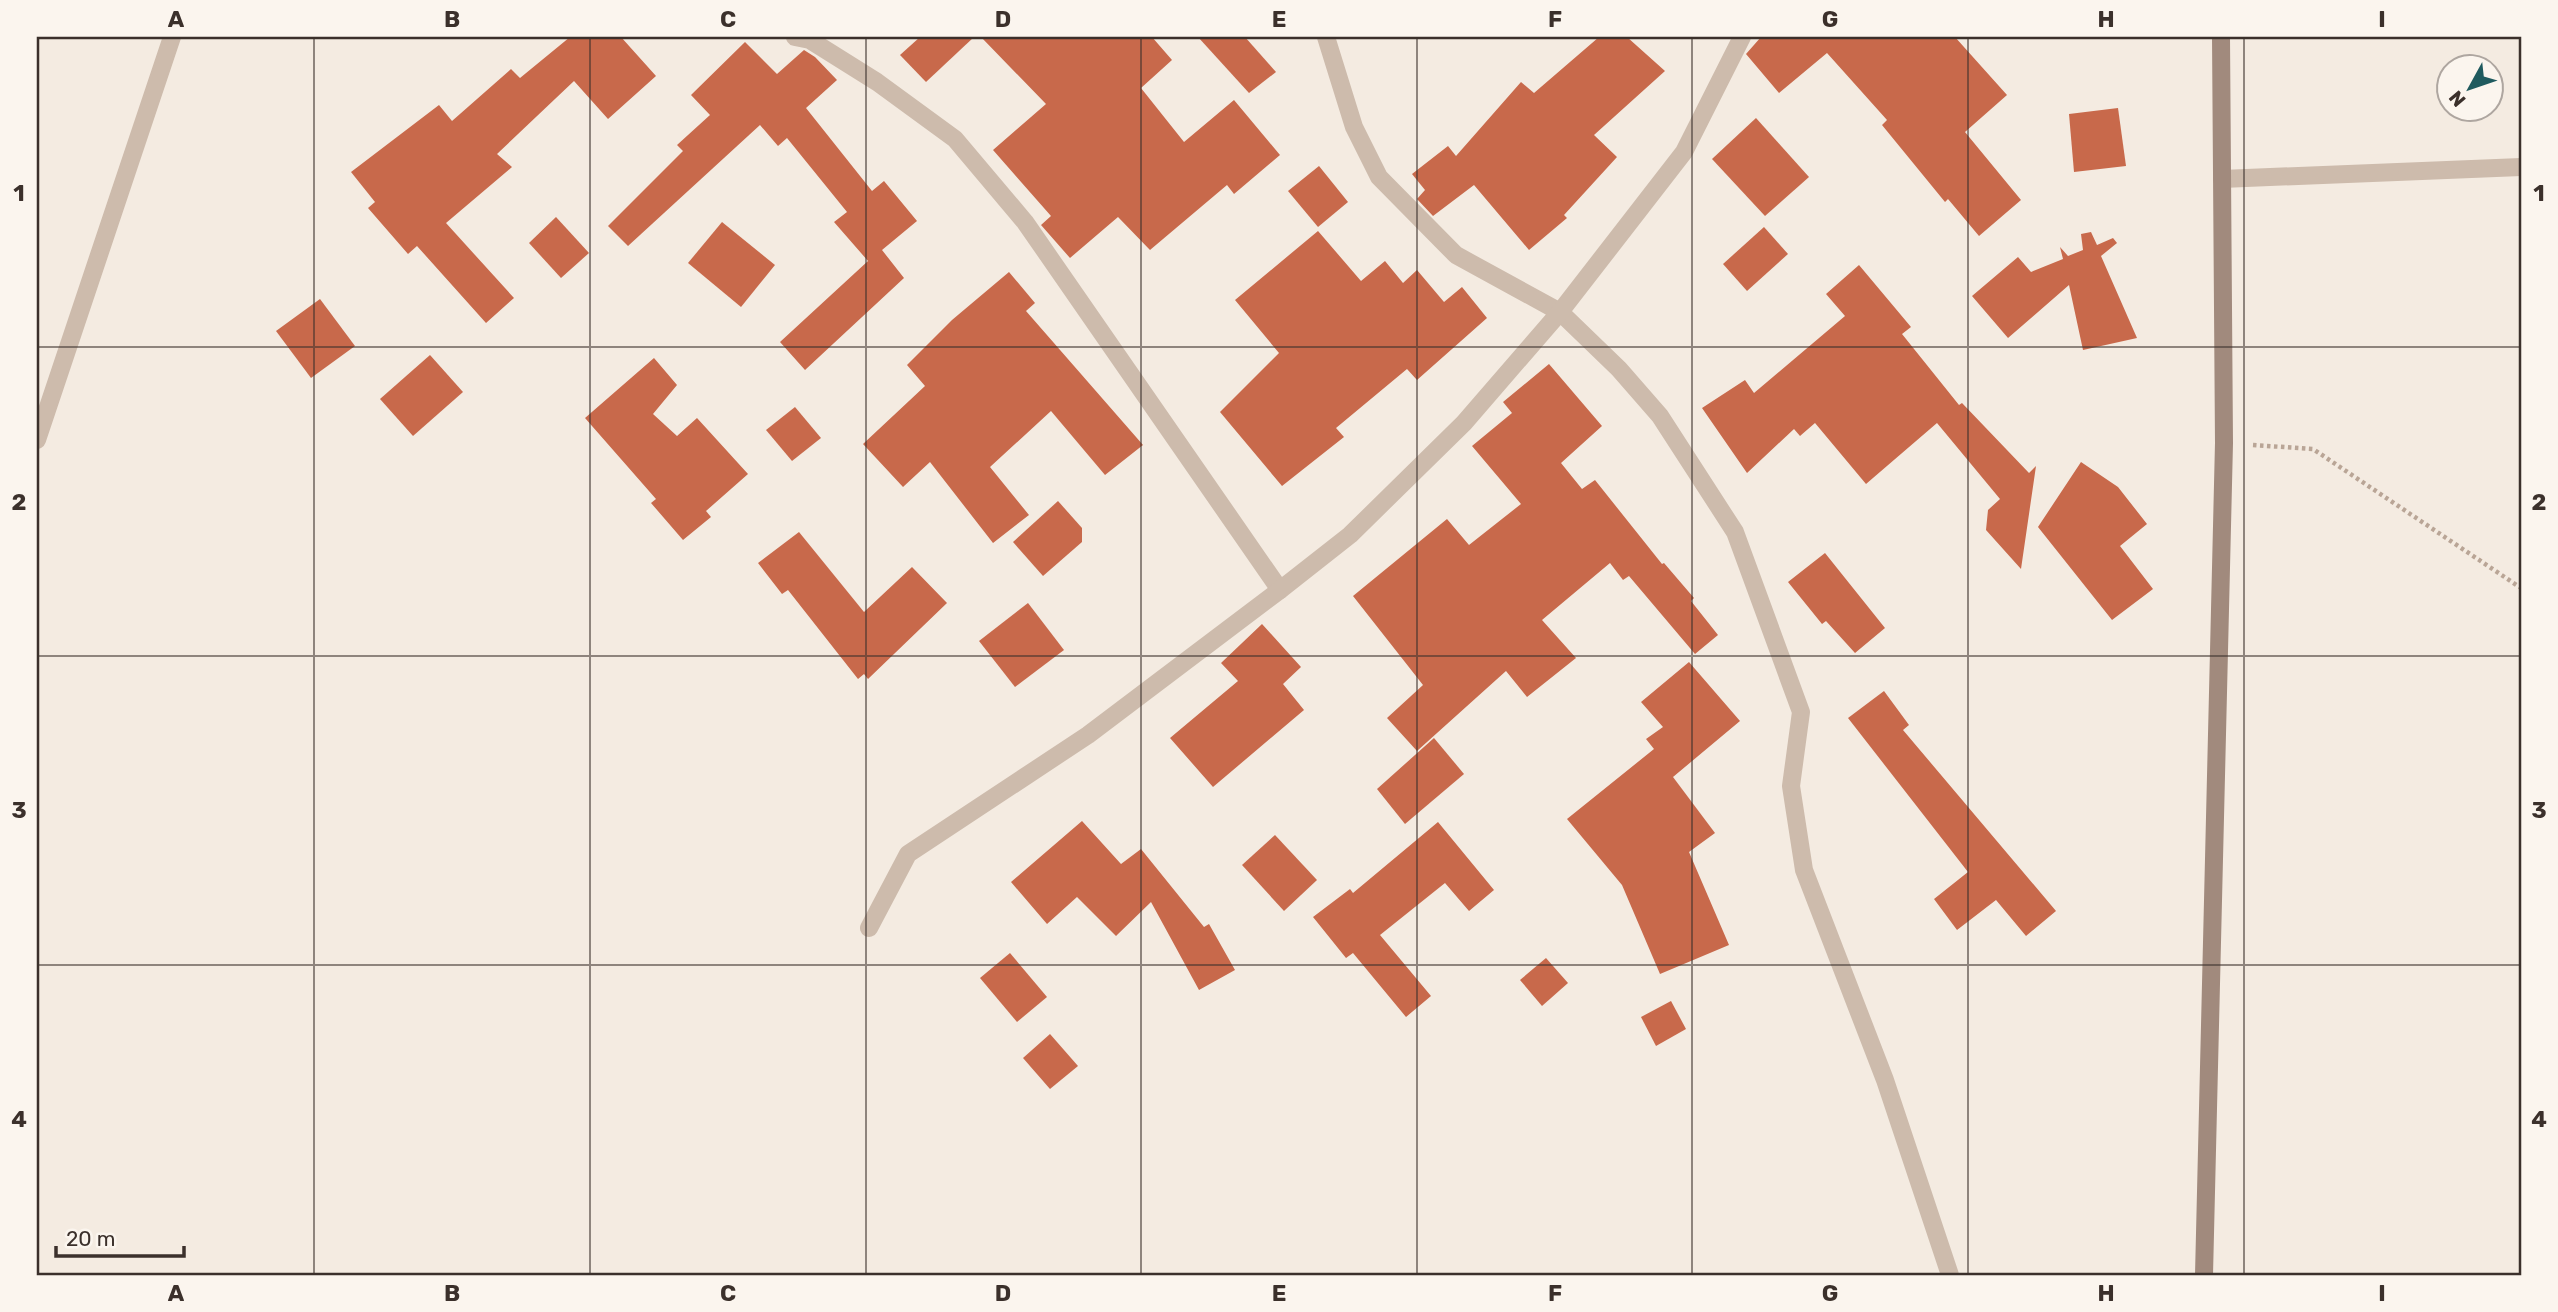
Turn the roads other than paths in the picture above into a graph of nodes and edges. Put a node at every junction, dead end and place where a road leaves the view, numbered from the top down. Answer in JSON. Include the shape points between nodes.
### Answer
{"nodes":[{"id":1,"x":172,"y":37,"type":"edge"},
{"id":2,"x":795,"y":37,"type":"edge"},
{"id":3,"x":1326,"y":37,"type":"edge"},
{"id":4,"x":1742,"y":37,"type":"edge"},
{"id":5,"x":2221,"y":37,"type":"edge"},
{"id":6,"x":2521,"y":167,"type":"edge"},
{"id":7,"x":2222,"y":179,"type":"junction"},
{"id":8,"x":1560,"y":312,"type":"junction"},
{"id":9,"x":37,"y":440,"type":"edge"},
{"id":10,"x":1280,"y":590,"type":"junction"},
{"id":11,"x":869,"y":928,"type":"dead end"},
{"id":12,"x":1950,"y":1275,"type":"edge"},
{"id":13,"x":2204,"y":1275,"type":"edge"}],
"edges":[{"from":1,"to":9,"type":"street"},
{"from":2,"to":10,"type":"street","via":[[810,40],[877,82],[955,139],[1025,222]]},
{"from":3,"to":8,"type":"street","via":[[1354,127],[1379,177],[1456,255]]},
{"from":4,"to":8,"type":"street","via":[[1684,152]]},
{"from":5,"to":7,"type":"street"},
{"from":6,"to":7,"type":"street"},
{"from":7,"to":13,"type":"street","via":[[2224,443]]},
{"from":8,"to":10,"type":"street","via":[[1454,432],[1350,535]]},
{"from":8,"to":12,"type":"street","via":[[1660,415],[1735,532],[1801,712],[1791,786],[1804,870],[1885,1080]]},
{"from":10,"to":11,"type":"street","via":[[1088,735],[908,854]]}]}
